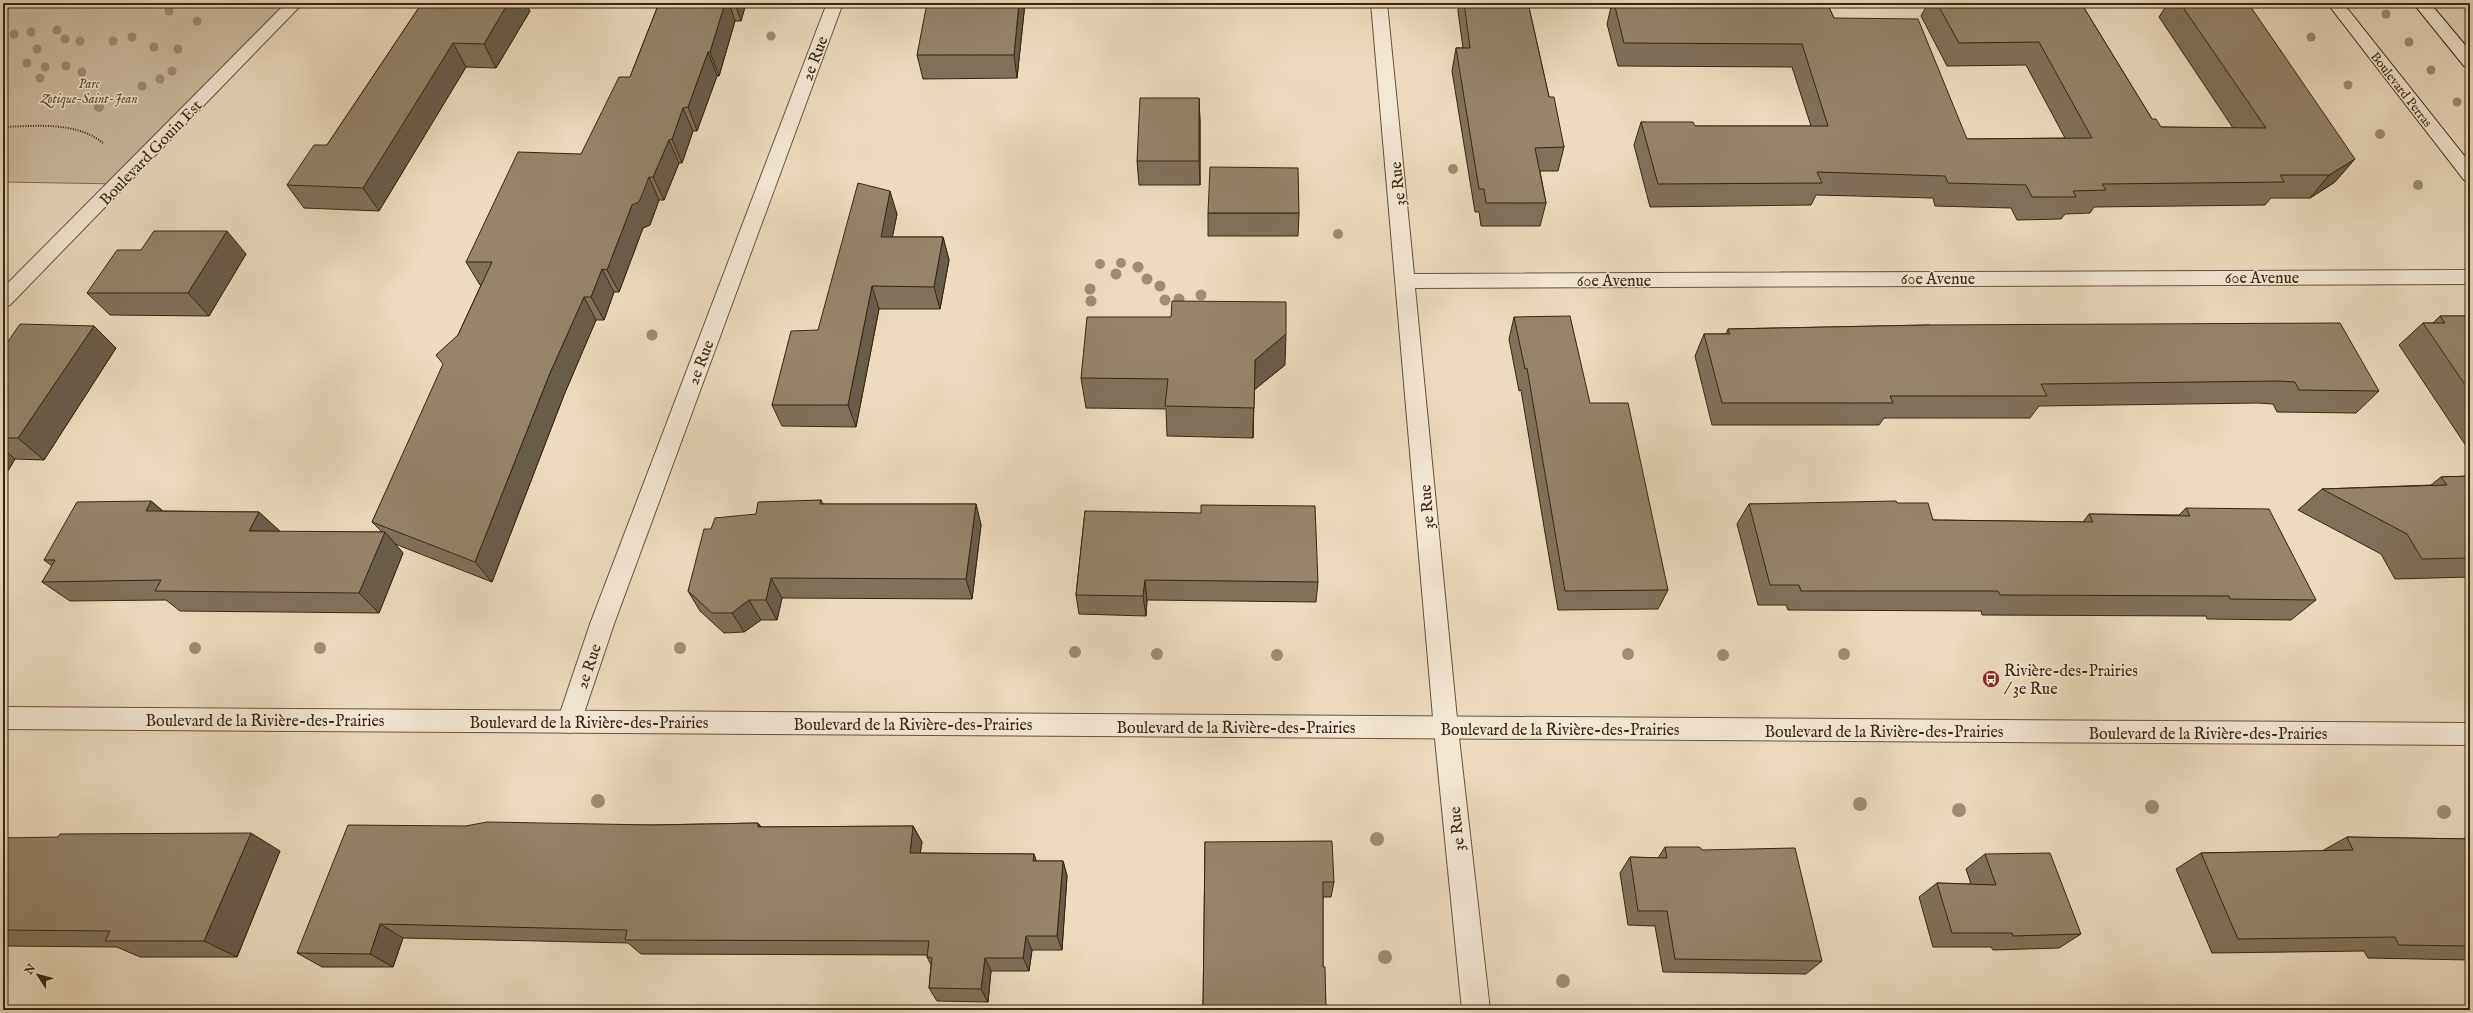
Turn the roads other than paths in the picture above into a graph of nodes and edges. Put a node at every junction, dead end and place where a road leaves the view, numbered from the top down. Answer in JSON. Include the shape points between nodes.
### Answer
{"nodes":[{"id":1,"x":296,"y":3,"type":"edge"},
{"id":2,"x":835,"y":3,"type":"edge"},
{"id":3,"x":1379,"y":3,"type":"edge"},
{"id":4,"x":2335,"y":3,"type":"edge"},
{"id":5,"x":2421,"y":3,"type":"edge"},
{"id":6,"x":2470,"y":62,"type":"edge"},
{"id":7,"x":2470,"y":176,"type":"edge"},
{"id":8,"x":2470,"y":276,"type":"edge"},
{"id":9,"x":1406,"y":281,"type":"junction"},
{"id":10,"x":3,"y":300,"type":"edge"},
{"id":11,"x":3,"y":718,"type":"edge"},
{"id":12,"x":569,"y":722,"type":"junction"},
{"id":13,"x":1446,"y":729,"type":"junction"},
{"id":14,"x":2470,"y":734,"type":"edge"},
{"id":15,"x":1476,"y":1010,"type":"edge"}],
"edges":[{"from":1,"to":10,"type":"street","name":"Boulevard Gouin Est"},
{"from":2,"to":12,"type":"street","name":"2e Rue","via":[[602,624]]},
{"from":3,"to":9,"type":"street","name":"3e Rue"},
{"from":4,"to":7,"type":"street","name":"Boulevard Perras"},
{"from":5,"to":6,"type":"street"},
{"from":8,"to":9,"type":"street","name":"60e Avenue"},
{"from":9,"to":13,"type":"street","name":"3e Rue"},
{"from":11,"to":12,"type":"street","name":"Boulevard de la Rivière-des-Prairies"},
{"from":12,"to":13,"type":"street","name":"Boulevard de la Rivière-des-Prairies"},
{"from":13,"to":14,"type":"street","name":"Boulevard de la Rivière-des-Prairies"},
{"from":13,"to":15,"type":"street","name":"3e Rue"}]}
